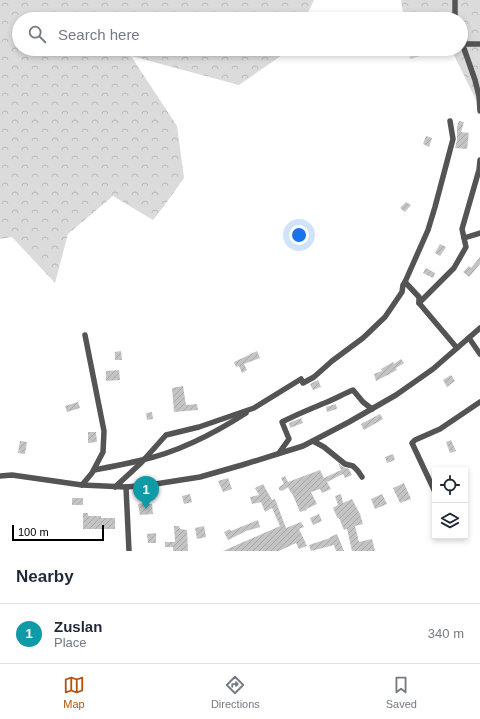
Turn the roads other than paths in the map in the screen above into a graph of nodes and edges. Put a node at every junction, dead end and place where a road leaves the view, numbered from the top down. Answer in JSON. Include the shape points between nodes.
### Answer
{"nodes":[{"id":1,"x":455,"y":0,"type":"edge"},
{"id":2,"x":455,"y":12,"type":"edge"},
{"id":3,"x":468,"y":43,"type":"edge"},
{"id":4,"x":480,"y":44,"type":"edge"},
{"id":5,"x":466,"y":56,"type":"edge"},
{"id":6,"x":480,"y":111,"type":"edge"},
{"id":7,"x":450,"y":121,"type":"dead end"},
{"id":8,"x":480,"y":160,"type":"edge"},
{"id":9,"x":480,"y":233,"type":"edge"},
{"id":10,"x":464,"y":238,"type":"junction"},
{"id":11,"x":405,"y":282,"type":"junction"},
{"id":12,"x":419,"y":303,"type":"junction"},
{"id":13,"x":480,"y":328,"type":"edge"},
{"id":14,"x":85,"y":335,"type":"dead end"},
{"id":15,"x":469,"y":338,"type":"junction"},
{"id":16,"x":458,"y":348,"type":"junction"},
{"id":17,"x":480,"y":354,"type":"edge"},
{"id":18,"x":480,"y":402,"type":"edge"},
{"id":19,"x":254,"y":408,"type":"junction"},
{"id":20,"x":372,"y":409,"type":"junction"},
{"id":21,"x":313,"y":441,"type":"junction"},
{"id":22,"x":279,"y":454,"type":"junction"},
{"id":23,"x":144,"y":460,"type":"junction"},
{"id":24,"x":94,"y":470,"type":"junction"},
{"id":25,"x":0,"y":476,"type":"edge"},
{"id":26,"x":362,"y":477,"type":"dead end"},
{"id":27,"x":82,"y":485,"type":"junction"},
{"id":28,"x":432,"y":486,"type":"edge"},
{"id":29,"x":115,"y":487,"type":"junction"},
{"id":30,"x":126,"y":487,"type":"junction"},
{"id":31,"x":129,"y":551,"type":"edge"}],
"edges":[{"from":1,"to":2,"type":"street"},
{"from":3,"to":4,"type":"street"},
{"from":5,"to":6,"type":"street","via":[[475,80]]},
{"from":7,"to":11,"type":"street","via":[[453,138],[428,230]]},
{"from":8,"to":10,"type":"street","via":[[462,229]]},
{"from":9,"to":10,"type":"street"},
{"from":10,"to":12,"type":"street","via":[[466,247],[454,268]]},
{"from":11,"to":12,"type":"street","via":[[419,297]]},
{"from":11,"to":19,"type":"street","via":[[402,292],[385,317],[363,338],[314,377],[304,383],[301,379]]},
{"from":12,"to":16,"type":"street"},
{"from":13,"to":15,"type":"street"},
{"from":14,"to":24,"type":"street","via":[[104,431],[103,452]]},
{"from":15,"to":16,"type":"street"},
{"from":15,"to":17,"type":"street"},
{"from":16,"to":20,"type":"street","via":[[433,370]]},
{"from":18,"to":28,"type":"street","via":[[440,429],[412,443]]},
{"from":19,"to":23,"type":"street","via":[[221,429]]},
{"from":19,"to":23,"type":"street","via":[[199,427],[166,435]]},
{"from":20,"to":21,"type":"street"},
{"from":20,"to":22,"type":"street","via":[[353,390],[294,415],[282,422],[289,439]]},
{"from":21,"to":22,"type":"street"},
{"from":21,"to":26,"type":"street","via":[[345,464],[353,466]]},
{"from":22,"to":30,"type":"street","via":[[200,477]]},
{"from":23,"to":24,"type":"street"},
{"from":23,"to":29,"type":"street"},
{"from":24,"to":27,"type":"street"},
{"from":25,"to":27,"type":"street","via":[[12,475]]},
{"from":27,"to":29,"type":"street"},
{"from":29,"to":30,"type":"street"},
{"from":30,"to":31,"type":"street"}]}
